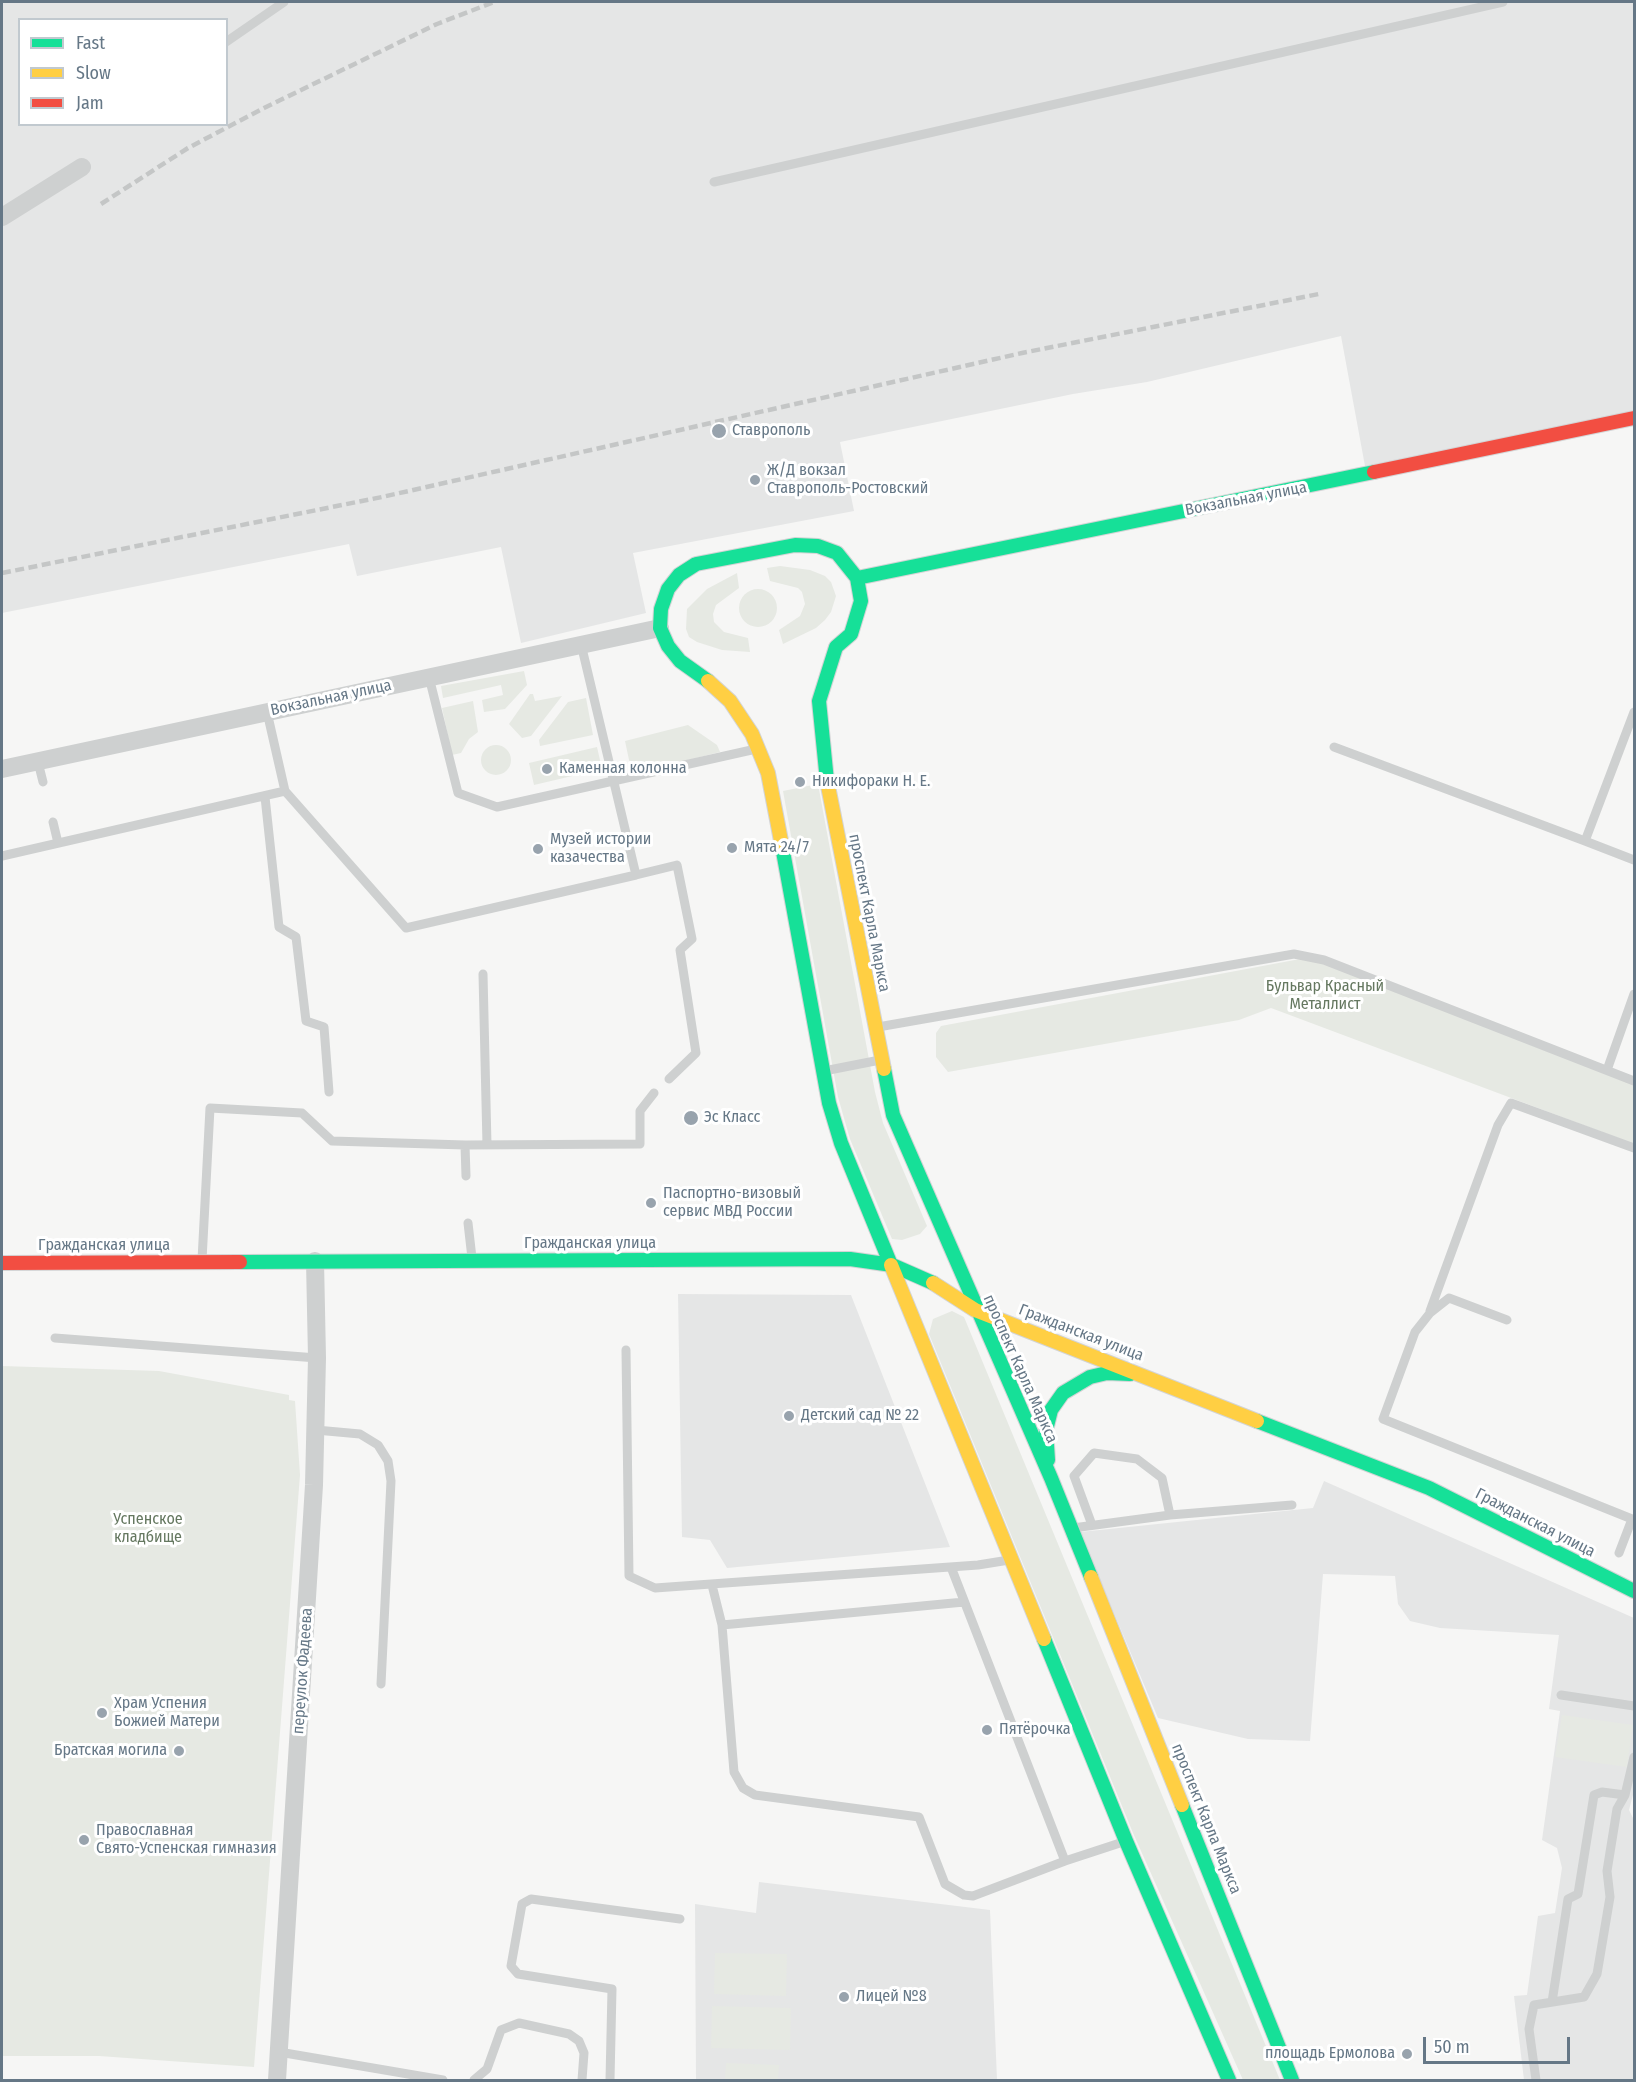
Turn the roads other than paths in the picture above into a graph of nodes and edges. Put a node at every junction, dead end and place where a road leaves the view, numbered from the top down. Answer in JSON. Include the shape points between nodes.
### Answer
{"nodes":[{"id":1,"x":284,"y":2,"type":"edge"},
{"id":2,"x":1503,"y":2,"type":"edge"},
{"id":3,"x":228,"y":41,"type":"edge"},
{"id":4,"x":82,"y":167,"type":"dead end"},
{"id":5,"x":714,"y":182,"type":"dead end"},
{"id":6,"x":2,"y":217,"type":"edge"},
{"id":7,"x":1635,"y":418,"type":"edge"},
{"id":8,"x":857,"y":578,"type":"junction"},
{"id":9,"x":660,"y":628,"type":"junction"},
{"id":10,"x":581,"y":644,"type":"junction"},
{"id":11,"x":429,"y":677,"type":"junction"},
{"id":12,"x":267,"y":712,"type":"junction"},
{"id":13,"x":1635,"y":712,"type":"edge"},
{"id":14,"x":1334,"y":747,"type":"dead end"},
{"id":15,"x":759,"y":748,"type":"junction"},
{"id":16,"x":38,"y":762,"type":"junction"},
{"id":17,"x":2,"y":769,"type":"edge"},
{"id":18,"x":43,"y":782,"type":"dead end"},
{"id":19,"x":616,"y":782,"type":"junction"},
{"id":20,"x":285,"y":791,"type":"junction"},
{"id":21,"x":265,"y":797,"type":"junction"},
{"id":22,"x":52,"y":822,"type":"dead end"},
{"id":23,"x":1585,"y":841,"type":"junction"},
{"id":24,"x":58,"y":843,"type":"junction"},
{"id":25,"x":2,"y":856,"type":"edge"},
{"id":26,"x":1635,"y":860,"type":"edge"},
{"id":27,"x":636,"y":875,"type":"junction"},
{"id":28,"x":483,"y":974,"type":"dead end"},
{"id":29,"x":1635,"y":994,"type":"edge"},
{"id":30,"x":874,"y":1028,"type":"junction"},
{"id":31,"x":880,"y":1060,"type":"junction"},
{"id":32,"x":1607,"y":1070,"type":"junction"},
{"id":33,"x":824,"y":1071,"type":"junction"},
{"id":34,"x":669,"y":1079,"type":"dead end"},
{"id":35,"x":1635,"y":1081,"type":"edge"},
{"id":36,"x":329,"y":1092,"type":"dead end"},
{"id":37,"x":654,"y":1093,"type":"dead end"},
{"id":38,"x":465,"y":1145,"type":"junction"},
{"id":39,"x":487,"y":1145,"type":"junction"},
{"id":40,"x":1635,"y":1148,"type":"edge"},
{"id":41,"x":466,"y":1176,"type":"dead end"},
{"id":42,"x":468,"y":1223,"type":"dead end"},
{"id":43,"x":315,"y":1261,"type":"junction"},
{"id":44,"x":472,"y":1261,"type":"junction"},
{"id":45,"x":202,"y":1262,"type":"junction"},
{"id":46,"x":2,"y":1263,"type":"edge"},
{"id":47,"x":892,"y":1265,"type":"junction"},
{"id":48,"x":975,"y":1310,"type":"junction"},
{"id":49,"x":1430,"y":1313,"type":"junction"},
{"id":50,"x":1507,"y":1320,"type":"dead end"},
{"id":51,"x":55,"y":1338,"type":"dead end"},
{"id":52,"x":626,"y":1350,"type":"dead end"},
{"id":53,"x":317,"y":1358,"type":"junction"},
{"id":54,"x":1154,"y":1378,"type":"junction"},
{"id":55,"x":316,"y":1430,"type":"junction"},
{"id":56,"x":1051,"y":1478,"type":"junction"},
{"id":57,"x":1292,"y":1505,"type":"dead end"},
{"id":58,"x":1170,"y":1515,"type":"junction"},
{"id":59,"x":1634,"y":1518,"type":"edge"},
{"id":60,"x":1092,"y":1525,"type":"junction"},
{"id":61,"x":1071,"y":1528,"type":"junction"},
{"id":62,"x":1619,"y":1553,"type":"dead end"},
{"id":63,"x":1012,"y":1560,"type":"junction"},
{"id":64,"x":951,"y":1567,"type":"junction"},
{"id":65,"x":712,"y":1585,"type":"junction"},
{"id":66,"x":1635,"y":1591,"type":"edge"},
{"id":67,"x":964,"y":1602,"type":"junction"},
{"id":68,"x":723,"y":1625,"type":"junction"},
{"id":69,"x":381,"y":1684,"type":"dead end"},
{"id":70,"x":1561,"y":1695,"type":"dead end"},
{"id":71,"x":1635,"y":1706,"type":"edge"},
{"id":72,"x":1635,"y":1757,"type":"edge"},
{"id":73,"x":1625,"y":1795,"type":"junction"},
{"id":74,"x":1126,"y":1841,"type":"junction"},
{"id":75,"x":1065,"y":1861,"type":"junction"},
{"id":76,"x":680,"y":1919,"type":"dead end"},
{"id":77,"x":1552,"y":2002,"type":"junction"},
{"id":78,"x":279,"y":2052,"type":"junction"},
{"id":79,"x":277,"y":2080,"type":"edge"},
{"id":80,"x":443,"y":2080,"type":"edge"},
{"id":81,"x":474,"y":2080,"type":"edge"},
{"id":82,"x":582,"y":2080,"type":"edge"},
{"id":83,"x":610,"y":2080,"type":"edge"},
{"id":84,"x":1229,"y":2080,"type":"edge"},
{"id":85,"x":1292,"y":2080,"type":"edge"},
{"id":86,"x":1536,"y":2080,"type":"edge"}],
"edges":[{"from":1,"to":3,"type":"lane"},
{"from":2,"to":5,"type":"lane"},
{"from":4,"to":6,"type":"street"},
{"from":7,"to":8,"type":"main road","name":"Вокзальная улица"},
{"from":8,"to":9,"type":"main road","via":[[837,553],[818,546],[795,546],[696,564],[679,574],[668,589]]},
{"from":8,"to":30,"type":"main road","name":"проспект Карла Маркса","via":[[861,601],[858,617],[851,634],[836,647],[819,701],[824,768]]},
{"from":9,"to":10,"type":"street","name":"Вокзальная улица"},
{"from":9,"to":15,"type":"main road","via":[[680,661],[730,701]]},
{"from":10,"to":11,"type":"street","name":"Вокзальная улица"},
{"from":10,"to":19,"type":"lane"},
{"from":11,"to":12,"type":"street","name":"Вокзальная улица"},
{"from":11,"to":19,"type":"lane","via":[[458,793],[497,807]]},
{"from":12,"to":16,"type":"street","name":"Вокзальная улица"},
{"from":12,"to":20,"type":"lane"},
{"from":13,"to":23,"type":"lane"},
{"from":14,"to":23,"type":"lane"},
{"from":15,"to":19,"type":"lane"},
{"from":15,"to":33,"type":"main road","via":[[771,781]]},
{"from":16,"to":17,"type":"street","name":"Вокзальная улица"},
{"from":16,"to":18,"type":"lane"},
{"from":19,"to":27,"type":"lane"},
{"from":20,"to":21,"type":"lane"},
{"from":20,"to":27,"type":"lane","via":[[406,928]]},
{"from":21,"to":24,"type":"lane"},
{"from":21,"to":36,"type":"lane","via":[[279,927],[296,937],[306,1021],[324,1027]]},
{"from":22,"to":24,"type":"lane"},
{"from":23,"to":26,"type":"lane"},
{"from":24,"to":25,"type":"lane"},
{"from":27,"to":34,"type":"lane","via":[[678,865],[692,939],[680,950],[696,1053]]},
{"from":28,"to":39,"type":"lane"},
{"from":29,"to":32,"type":"lane"},
{"from":30,"to":31,"type":"main road","name":"проспект Карла Маркса"},
{"from":30,"to":32,"type":"lane","via":[[1294,954],[1324,960]]},
{"from":31,"to":33,"type":"lane"},
{"from":31,"to":48,"type":"main road","name":"проспект Карла Маркса","via":[[893,1115]]},
{"from":32,"to":35,"type":"lane"},
{"from":33,"to":47,"type":"main road","via":[[841,1143]]},
{"from":37,"to":39,"type":"lane","via":[[640,1111],[640,1144]]},
{"from":38,"to":39,"type":"lane"},
{"from":38,"to":41,"type":"lane"},
{"from":38,"to":45,"type":"lane","via":[[332,1141],[302,1113],[210,1108]]},
{"from":40,"to":49,"type":"lane","via":[[1511,1103],[1498,1125]]},
{"from":42,"to":44,"type":"lane"},
{"from":43,"to":44,"type":"main road","name":"Гражданская улица"},
{"from":43,"to":45,"type":"main road","name":"Гражданская улица"},
{"from":43,"to":53,"type":"street","name":"переулок Фадеева"},
{"from":44,"to":47,"type":"main road","name":"Гражданская улица","via":[[850,1259]]},
{"from":45,"to":46,"type":"main road","name":"Гражданская улица"},
{"from":47,"to":48,"type":"main road","name":"Гражданская улица","via":[[939,1285]]},
{"from":47,"to":63,"type":"main road"},
{"from":48,"to":54,"type":"main road","name":"Гражданская улица"},
{"from":48,"to":56,"type":"main road","name":"проспект Карла Маркса"},
{"from":49,"to":50,"type":"lane","via":[[1449,1298]]},
{"from":49,"to":59,"type":"lane","via":[[1415,1332],[1383,1419]]},
{"from":51,"to":53,"type":"lane"},
{"from":52,"to":65,"type":"lane","via":[[629,1576],[655,1588]]},
{"from":53,"to":55,"type":"street","name":"переулок Фадеева"},
{"from":54,"to":56,"type":"main road","name":"Гражданская улица","via":[[1107,1373],[1090,1377],[1063,1393],[1051,1410],[1046,1430]]},
{"from":54,"to":66,"type":"main road","name":"Гражданская улица","via":[[1429,1488]]},
{"from":55,"to":69,"type":"lane","via":[[360,1434],[378,1445],[388,1461],[391,1481]]},
{"from":55,"to":78,"type":"street","name":"переулок Фадеева"},
{"from":56,"to":61,"type":"main road","name":"проспект Карла Маркса"},
{"from":57,"to":58,"type":"lane"},
{"from":58,"to":60,"type":"lane"},
{"from":58,"to":60,"type":"lane","via":[[1162,1478],[1137,1459],[1094,1453],[1074,1476]]},
{"from":59,"to":62,"type":"lane"},
{"from":60,"to":61,"type":"lane"},
{"from":61,"to":85,"type":"main road","name":"проспект Карла Маркса"},
{"from":63,"to":64,"type":"lane"},
{"from":63,"to":74,"type":"main road"},
{"from":64,"to":65,"type":"lane"},
{"from":64,"to":67,"type":"lane"},
{"from":65,"to":68,"type":"lane"},
{"from":67,"to":68,"type":"lane"},
{"from":67,"to":75,"type":"lane"},
{"from":68,"to":75,"type":"lane","via":[[734,1772],[743,1788],[755,1795],[919,1817],[945,1884],[964,1895],[973,1896]]},
{"from":70,"to":71,"type":"lane"},
{"from":72,"to":73,"type":"lane"},
{"from":73,"to":77,"type":"lane","via":[[1617,1809],[1607,1871],[1610,1897],[1597,1974],[1584,1998]]},
{"from":73,"to":77,"type":"lane","via":[[1594,1795],[1578,1894],[1568,1899]]},
{"from":74,"to":75,"type":"lane"},
{"from":74,"to":84,"type":"main road"},
{"from":76,"to":83,"type":"lane","via":[[531,1899],[522,1904],[512,1966],[518,1974],[612,1989]]},
{"from":77,"to":86,"type":"lane","via":[[1534,2005],[1530,2016]]},
{"from":78,"to":79,"type":"street","name":"переулок Фадеева"},
{"from":78,"to":80,"type":"lane"},
{"from":81,"to":82,"type":"lane","via":[[488,2069],[501,2030],[519,2023],[569,2034],[579,2041],[584,2053]]}]}
